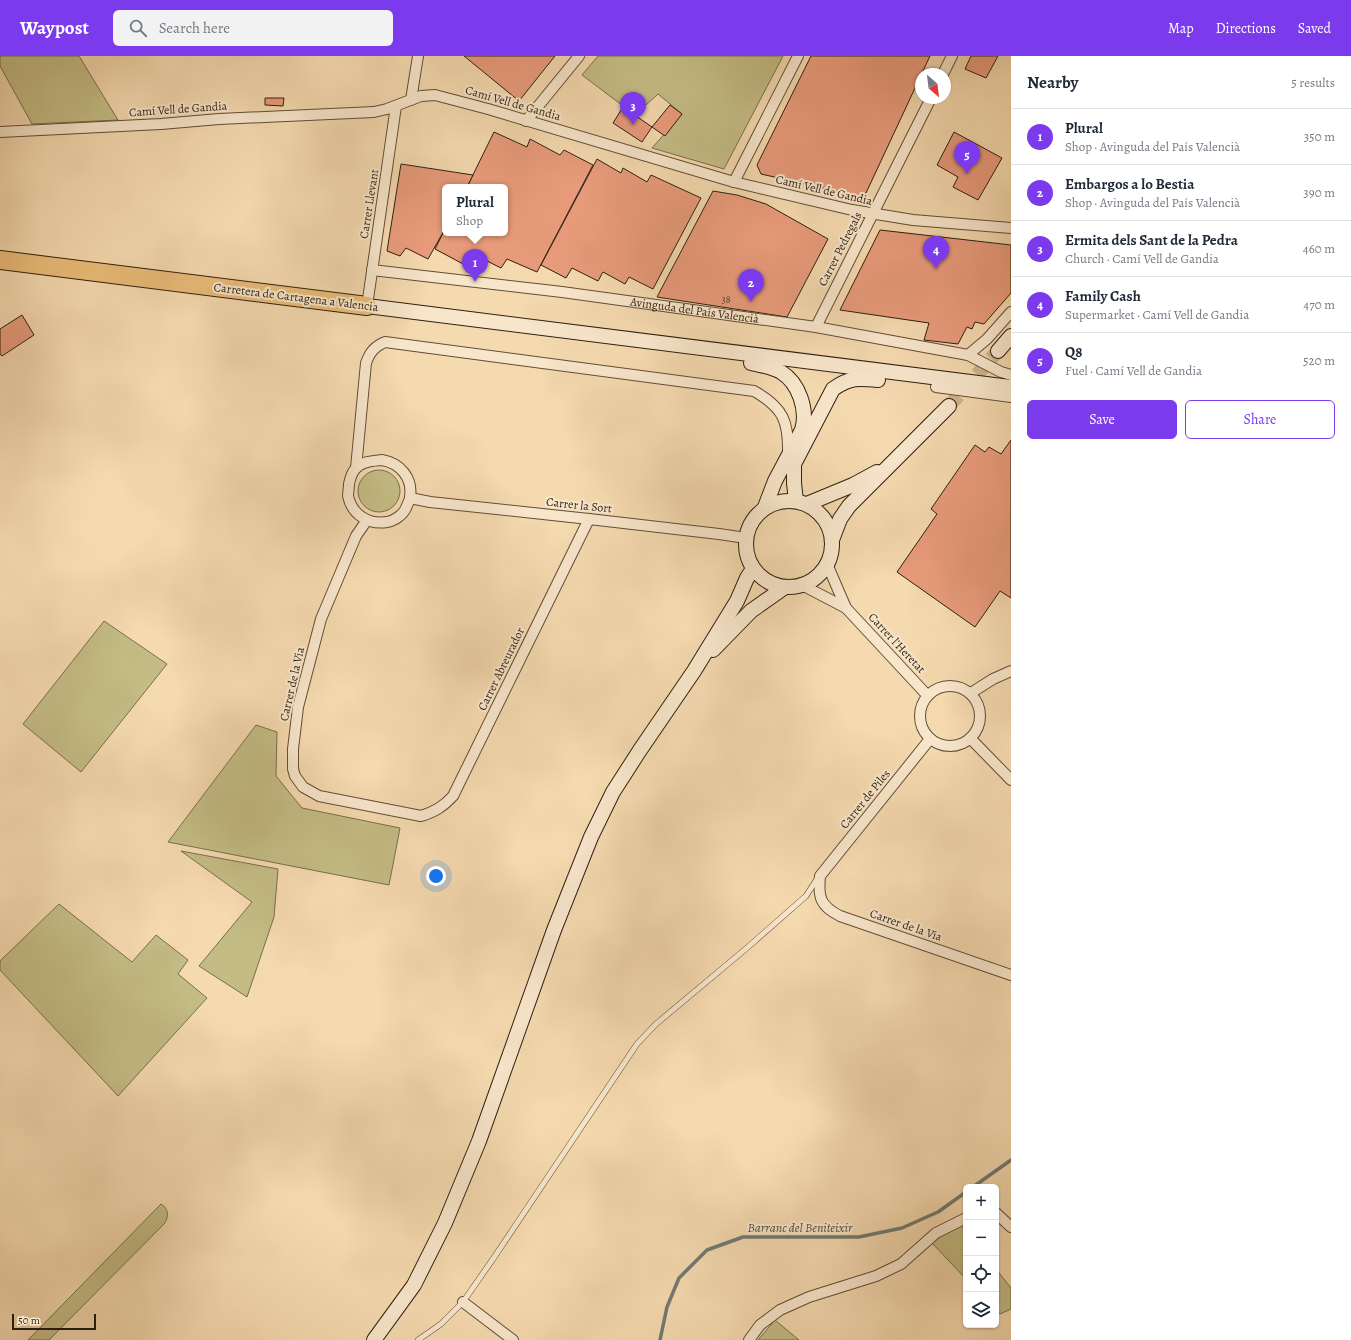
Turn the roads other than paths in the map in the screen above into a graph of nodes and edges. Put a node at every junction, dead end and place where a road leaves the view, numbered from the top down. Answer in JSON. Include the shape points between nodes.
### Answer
{"nodes":[{"id":1,"x":418,"y":56,"type":"edge"},
{"id":2,"x":579,"y":56,"type":"edge"},
{"id":3,"x":798,"y":56,"type":"edge"},
{"id":4,"x":952,"y":56,"type":"edge"},
{"id":5,"x":946,"y":68,"type":"edge"},
{"id":6,"x":411,"y":100,"type":"junction"},
{"id":7,"x":928,"y":104,"type":"edge"},
{"id":8,"x":396,"y":106,"type":"junction"},
{"id":9,"x":526,"y":121,"type":"junction"},
{"id":10,"x":0,"y":132,"type":"edge"},
{"id":11,"x":734,"y":182,"type":"junction"},
{"id":12,"x":873,"y":214,"type":"junction"},
{"id":13,"x":1011,"y":228,"type":"edge"},
{"id":14,"x":0,"y":260,"type":"edge"},
{"id":15,"x":372,"y":270,"type":"junction"},
{"id":16,"x":367,"y":306,"type":"junction"},
{"id":17,"x":1011,"y":312,"type":"edge"},
{"id":18,"x":816,"y":327,"type":"junction"},
{"id":19,"x":592,"y":334,"type":"junction"},
{"id":20,"x":1011,"y":336,"type":"edge"},
{"id":21,"x":998,"y":351,"type":"tunnel mouth"},
{"id":22,"x":968,"y":355,"type":"junction"},
{"id":23,"x":1011,"y":375,"type":"edge"},
{"id":24,"x":942,"y":383,"type":"junction"},
{"id":25,"x":1008,"y":393,"type":"edge"},
{"id":26,"x":950,"y":406,"type":"tunnel mouth"},
{"id":27,"x":788,"y":458,"type":"junction"},
{"id":28,"x":894,"y":462,"type":"junction"},
{"id":29,"x":356,"y":468,"type":"junction"},
{"id":30,"x":410,"y":498,"type":"junction"},
{"id":31,"x":802,"y":502,"type":"junction"},
{"id":32,"x":765,"y":507,"type":"junction"},
{"id":33,"x":589,"y":519,"type":"junction"},
{"id":34,"x":367,"y":520,"type":"junction"},
{"id":35,"x":746,"y":538,"type":"junction"},
{"id":36,"x":832,"y":540,"type":"junction"},
{"id":37,"x":827,"y":564,"type":"junction"},
{"id":38,"x":753,"y":569,"type":"junction"},
{"id":39,"x":802,"y":585,"type":"junction"},
{"id":40,"x":785,"y":587,"type":"junction"},
{"id":41,"x":846,"y":608,"type":"junction"},
{"id":42,"x":694,"y":670,"type":"junction"},
{"id":43,"x":1011,"y":671,"type":"edge"},
{"id":44,"x":970,"y":693,"type":"junction"},
{"id":45,"x":928,"y":695,"type":"junction"},
{"id":46,"x":970,"y":738,"type":"junction"},
{"id":47,"x":930,"y":739,"type":"junction"},
{"id":48,"x":1011,"y":780,"type":"edge"},
{"id":49,"x":421,"y":816,"type":"joint"},
{"id":50,"x":820,"y":876,"type":"junction"},
{"id":51,"x":1011,"y":975,"type":"edge"},
{"id":52,"x":999,"y":1216,"type":"edge"},
{"id":53,"x":963,"y":1220,"type":"edge"},
{"id":54,"x":1011,"y":1227,"type":"edge"},
{"id":55,"x":463,"y":1302,"type":"junction"},
{"id":56,"x":374,"y":1340,"type":"edge"},
{"id":57,"x":418,"y":1340,"type":"edge"},
{"id":58,"x":513,"y":1340,"type":"edge"},
{"id":59,"x":749,"y":1340,"type":"edge"}],
"edges":[{"from":1,"to":6,"type":"street"},
{"from":2,"to":9,"type":"street"},
{"from":3,"to":11,"type":"street"},
{"from":4,"to":5,"type":"street"},
{"from":6,"to":8,"type":"street","name":"Camí Vell de Gandia"},
{"from":6,"to":9,"type":"street","name":"Camí Vell de Gandia","via":[[435,95]]},
{"from":7,"to":12,"type":"street","name":"Carrer Pedregals"},
{"from":8,"to":10,"type":"street","name":"Camí Vell de Gandia","via":[[374,112],[218,118],[161,124]]},
{"from":8,"to":15,"type":"street","name":"Carrer Llevant"},
{"from":9,"to":11,"type":"street","name":"Camí Vell de Gandia"},
{"from":11,"to":12,"type":"street","name":"Camí Vell de Gandia"},
{"from":12,"to":13,"type":"street","name":"Camí Vell de Gandia"},
{"from":12,"to":18,"type":"street","name":"Carrer Pedregals"},
{"from":14,"to":16,"type":"highway","name":"Carretera de Cartagena a Valencia"},
{"from":15,"to":16,"type":"street","name":"Carrer Llevant"},
{"from":15,"to":18,"type":"street","name":"Avinguda del País Valencià","via":[[562,292]]},
{"from":16,"to":19,"type":"street","name":"Carretera de Cartagena a Valencia"},
{"from":17,"to":22,"type":"street","via":[[987,339]]},
{"from":18,"to":22,"type":"street","name":"Avinguda del País Valencià"},
{"from":19,"to":24,"type":"street"},
{"from":19,"to":27,"type":"street","via":[[612,343],[737,359],[771,367],[783,373],[797,389],[804,410],[804,424]]},
{"from":20,"to":21,"type":"street"},
{"from":22,"to":23,"type":"street","name":"Avinguda del País Valencià"},
{"from":24,"to":25,"type":"street"},
{"from":24,"to":25,"type":"street","via":[[988,384]]},
{"from":24,"to":31,"type":"street","via":[[854,378],[842,382],[834,389],[794,464],[794,483]]},
{"from":26,"to":28,"type":"street"},
{"from":27,"to":29,"type":"street","via":[[783,417],[768,399],[754,391],[385,342],[377,345],[369,353],[366,363]]},
{"from":27,"to":32,"type":"street"},
{"from":28,"to":31,"type":"street","via":[[853,485]]},
{"from":28,"to":36,"type":"street","via":[[849,506],[840,519]]},
{"from":29,"to":30,"type":"street","via":[[367,462],[382,460],[398,466],[404,471],[410,483]]},
{"from":29,"to":34,"type":"street","via":[[352,473],[348,496],[353,510]]},
{"from":30,"to":33,"type":"street","name":"Carrer la Sort"},
{"from":30,"to":34,"type":"street","via":[[404,511],[396,518],[379,523]]},
{"from":31,"to":32,"type":"street","via":[[780,501]]},
{"from":31,"to":36,"type":"street","via":[[817,510],[825,519]]},
{"from":32,"to":35,"type":"street","via":[[752,521]]},
{"from":33,"to":35,"type":"street","name":"Carrer la Sort"},
{"from":33,"to":49,"type":"street","name":"Carrer Abreurador","via":[[453,796],[444,806]]},
{"from":34,"to":49,"type":"street","name":"Carrer de la Via","via":[[356,536],[321,619],[298,707],[292,769],[303,787],[319,796]]},
{"from":35,"to":38,"type":"street","via":[[748,559]]},
{"from":36,"to":37,"type":"street","via":[[832,551]]},
{"from":37,"to":39,"type":"street","via":[[817,577]]},
{"from":37,"to":41,"type":"street","name":"Carrer l'Heretat"},
{"from":38,"to":40,"type":"street","via":[[767,581]]},
{"from":38,"to":42,"type":"street","via":[[737,601]]},
{"from":39,"to":40,"type":"street"},
{"from":39,"to":41,"type":"street","name":"Carrer l'Heretat"},
{"from":40,"to":42,"type":"street","via":[[751,610]]},
{"from":41,"to":45,"type":"street","name":"Carrer l'Heretat"},
{"from":42,"to":56,"type":"street","via":[[613,792],[591,837],[554,930],[479,1141],[445,1223],[414,1285]]},
{"from":43,"to":44,"type":"street"},
{"from":44,"to":45,"type":"street","via":[[960,687],[949,685]]},
{"from":44,"to":46,"type":"street","via":[[977,701],[980,722]]},
{"from":45,"to":47,"type":"street","via":[[922,703],[920,722]]},
{"from":46,"to":47,"type":"street","via":[[963,743],[949,746]]},
{"from":46,"to":48,"type":"street"},
{"from":47,"to":50,"type":"street","name":"Carrer de Piles"},
{"from":50,"to":51,"type":"street","name":"Carrer de la Via","via":[[820,896],[824,906],[830,911]]},
{"from":50,"to":55,"type":"lane","via":[[806,896],[656,1024],[637,1044]]},
{"from":52,"to":54,"type":"street"},
{"from":53,"to":59,"type":"street","via":[[936,1233],[900,1264],[876,1276],[809,1297],[780,1310],[760,1325]]},
{"from":55,"to":57,"type":"lane","via":[[441,1324]]},
{"from":55,"to":58,"type":"street"}]}
